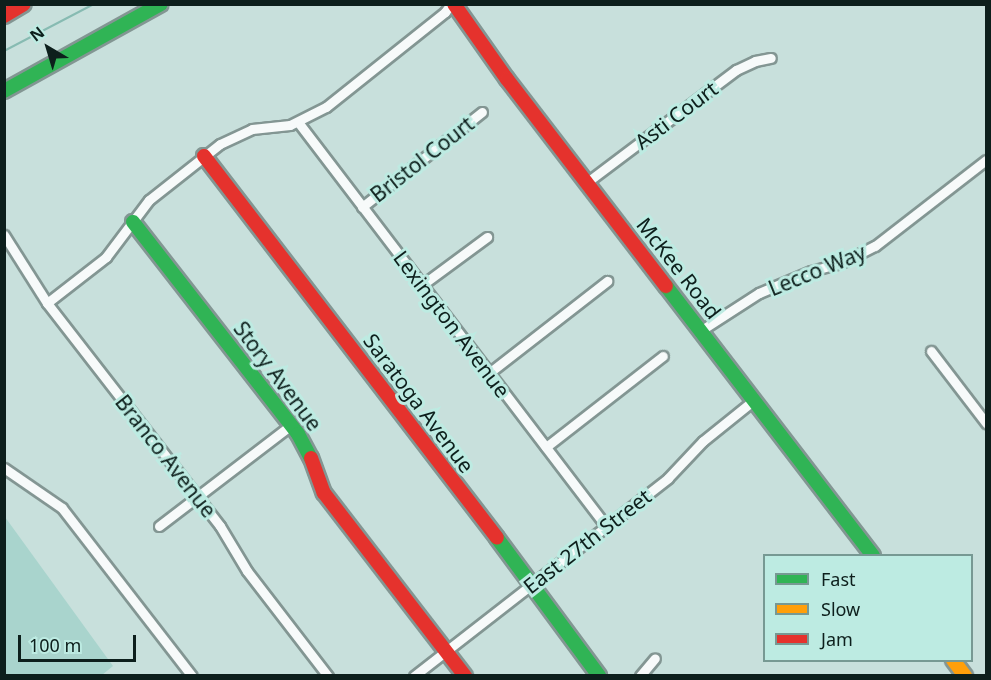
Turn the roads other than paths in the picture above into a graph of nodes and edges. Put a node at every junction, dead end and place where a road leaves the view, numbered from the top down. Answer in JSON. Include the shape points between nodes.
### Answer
{"nodes":[{"id":1,"x":24,"y":4,"type":"edge"},
{"id":2,"x":161,"y":4,"type":"edge"},
{"id":3,"x":452,"y":4,"type":"edge"},
{"id":4,"x":4,"y":16,"type":"edge"},
{"id":5,"x":771,"y":58,"type":"dead end"},
{"id":6,"x":4,"y":91,"type":"edge"},
{"id":7,"x":482,"y":112,"type":"dead end"},
{"id":8,"x":298,"y":122,"type":"junction"},
{"id":9,"x":204,"y":156,"type":"junction"},
{"id":10,"x":987,"y":160,"type":"edge"},
{"id":11,"x":586,"y":183,"type":"junction"},
{"id":12,"x":362,"y":207,"type":"junction"},
{"id":13,"x":133,"y":222,"type":"junction"},
{"id":14,"x":4,"y":235,"type":"edge"},
{"id":15,"x":487,"y":237,"type":"dead end"},
{"id":16,"x":607,"y":281,"type":"dead end"},
{"id":17,"x":422,"y":285,"type":"junction"},
{"id":18,"x":47,"y":303,"type":"junction"},
{"id":19,"x":700,"y":331,"type":"junction"},
{"id":20,"x":931,"y":351,"type":"dead end"},
{"id":21,"x":663,"y":356,"type":"dead end"},
{"id":22,"x":489,"y":373,"type":"junction"},
{"id":23,"x":754,"y":400,"type":"junction"},
{"id":24,"x":987,"y":423,"type":"edge"},
{"id":25,"x":291,"y":425,"type":"junction"},
{"id":26,"x":546,"y":447,"type":"junction"},
{"id":27,"x":4,"y":468,"type":"edge"},
{"id":28,"x":197,"y":497,"type":"junction"},
{"id":29,"x":159,"y":526,"type":"dead end"},
{"id":30,"x":606,"y":526,"type":"junction"},
{"id":31,"x":872,"y":554,"type":"edge"},
{"id":32,"x":532,"y":584,"type":"junction"},
{"id":33,"x":446,"y":650,"type":"junction"},
{"id":34,"x":655,"y":658,"type":"dead end"},
{"id":35,"x":954,"y":662,"type":"edge"},
{"id":36,"x":192,"y":675,"type":"edge"},
{"id":37,"x":328,"y":675,"type":"edge"},
{"id":38,"x":414,"y":675,"type":"edge"},
{"id":39,"x":465,"y":675,"type":"edge"},
{"id":40,"x":599,"y":675,"type":"edge"},
{"id":41,"x":640,"y":675,"type":"edge"},
{"id":42,"x":964,"y":675,"type":"edge"}],
"edges":[{"from":1,"to":4,"type":"street"},
{"from":2,"to":6,"type":"street"},
{"from":3,"to":8,"type":"street","via":[[326,107]]},
{"from":3,"to":11,"type":"street","name":"McKee Road"},
{"from":5,"to":11,"type":"street","name":"Asti Court","via":[[736,70]]},
{"from":7,"to":12,"type":"street","name":"Bristol Court"},
{"from":8,"to":9,"type":"street","via":[[252,129],[228,138]]},
{"from":8,"to":12,"type":"street","name":"Lexington Avenue"},
{"from":9,"to":13,"type":"street","via":[[149,200]]},
{"from":9,"to":32,"type":"street","name":"Saratoga Avenue"},
{"from":10,"to":19,"type":"street","name":"Lecco Way","via":[[859,256],[784,280]]},
{"from":11,"to":19,"type":"street","name":"McKee Road"},
{"from":12,"to":17,"type":"street","name":"Lexington Avenue"},
{"from":13,"to":18,"type":"street","via":[[106,257]]},
{"from":13,"to":25,"type":"street","name":"Story Avenue"},
{"from":14,"to":18,"type":"street","name":"Branco Avenue"},
{"from":15,"to":17,"type":"street"},
{"from":16,"to":22,"type":"street"},
{"from":17,"to":22,"type":"street","name":"Lexington Avenue"},
{"from":18,"to":28,"type":"street","name":"Branco Avenue"},
{"from":19,"to":23,"type":"street","name":"McKee Road"},
{"from":20,"to":24,"type":"street"},
{"from":21,"to":26,"type":"street"},
{"from":22,"to":26,"type":"street","name":"Lexington Avenue"},
{"from":23,"to":30,"type":"street","name":"East 27th Street","via":[[703,441],[668,478]]},
{"from":23,"to":31,"type":"street","name":"McKee Road"},
{"from":25,"to":28,"type":"street"},
{"from":25,"to":33,"type":"street","name":"Story Avenue","via":[[308,451],[324,493]]},
{"from":26,"to":30,"type":"street","name":"Lexington Avenue"},
{"from":27,"to":36,"type":"street","via":[[63,508]]},
{"from":28,"to":29,"type":"street"},
{"from":28,"to":37,"type":"street","name":"Branco Avenue","via":[[247,571]]},
{"from":30,"to":32,"type":"street","name":"East 27th Street"},
{"from":32,"to":33,"type":"street","name":"East 27th Street"},
{"from":32,"to":40,"type":"street","name":"Saratoga Avenue"},
{"from":33,"to":38,"type":"street","name":"East 27th Street"},
{"from":33,"to":39,"type":"street","name":"Story Avenue"},
{"from":34,"to":41,"type":"street"},
{"from":35,"to":42,"type":"street"}]}
